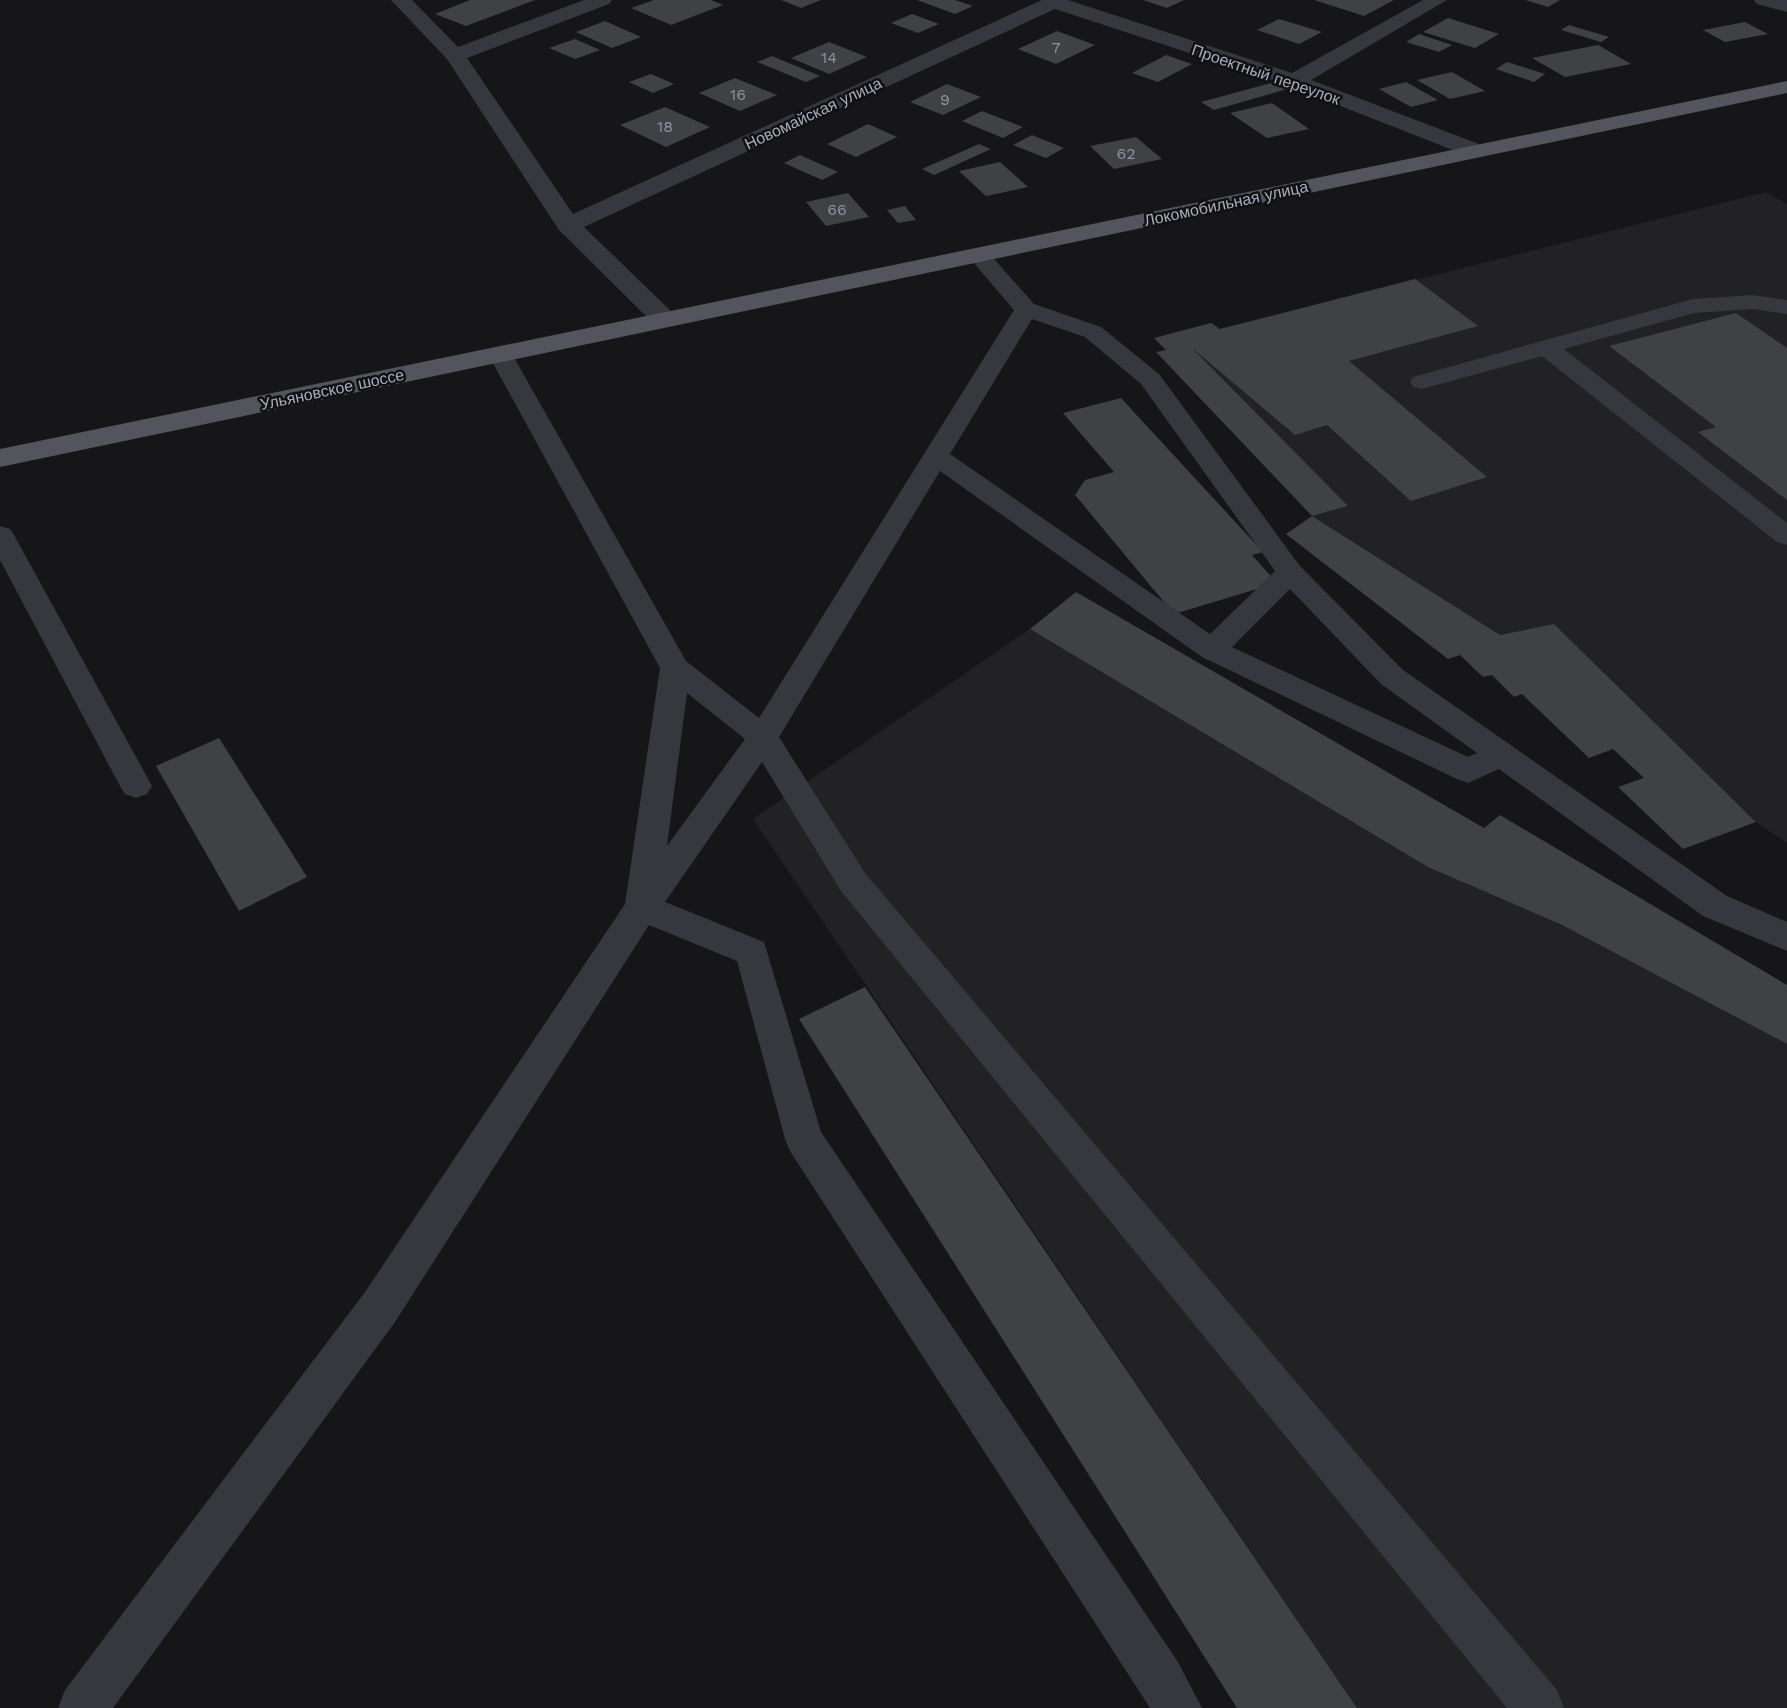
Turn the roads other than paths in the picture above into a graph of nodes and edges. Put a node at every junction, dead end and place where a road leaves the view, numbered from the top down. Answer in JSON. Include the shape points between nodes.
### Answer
{"nodes":[{"id":1,"x":401,"y":0,"type":"edge"},
{"id":2,"x":602,"y":0,"type":"edge"},
{"id":3,"x":1437,"y":0,"type":"edge"},
{"id":4,"x":1764,"y":0,"type":"edge"},
{"id":5,"x":1056,"y":1,"type":"edge"},
{"id":6,"x":1787,"y":6,"type":"edge"},
{"id":7,"x":455,"y":55,"type":"junction"},
{"id":8,"x":1294,"y":82,"type":"junction"},
{"id":9,"x":1787,"y":87,"type":"edge"},
{"id":10,"x":1476,"y":151,"type":"junction"},
{"id":11,"x":568,"y":225,"type":"junction"},
{"id":12,"x":978,"y":255,"type":"junction"},
{"id":13,"x":1787,"y":307,"type":"edge"},
{"id":14,"x":1026,"y":309,"type":"junction"},
{"id":15,"x":664,"y":319,"type":"junction"},
{"id":16,"x":1546,"y":347,"type":"junction"},
{"id":17,"x":500,"y":354,"type":"junction"},
{"id":18,"x":1422,"y":382,"type":"dead end"},
{"id":19,"x":936,"y":456,"type":"junction"},
{"id":20,"x":0,"y":458,"type":"edge"},
{"id":21,"x":0,"y":535,"type":"edge"},
{"id":22,"x":1787,"y":536,"type":"edge"},
{"id":23,"x":1290,"y":572,"type":"junction"},
{"id":24,"x":1212,"y":650,"type":"junction"},
{"id":25,"x":675,"y":668,"type":"junction"},
{"id":26,"x":763,"y":737,"type":"junction"},
{"id":27,"x":1502,"y":754,"type":"junction"},
{"id":28,"x":136,"y":786,"type":"dead end"},
{"id":29,"x":642,"y":907,"type":"junction"},
{"id":30,"x":1787,"y":937,"type":"edge"},
{"id":31,"x":83,"y":1708,"type":"edge"},
{"id":32,"x":1177,"y":1708,"type":"edge"},
{"id":33,"x":1539,"y":1708,"type":"edge"}],
"edges":[{"from":1,"to":7,"type":"street"},
{"from":2,"to":7,"type":"street"},
{"from":3,"to":8,"type":"street"},
{"from":4,"to":6,"type":"street"},
{"from":5,"to":8,"type":"street","name":"Проектный переулок"},
{"from":5,"to":11,"type":"street","name":"Новомайская улица"},
{"from":7,"to":11,"type":"street"},
{"from":8,"to":10,"type":"street","name":"Проектный переулок"},
{"from":9,"to":10,"type":"main road","name":"Локомобильная улица"},
{"from":10,"to":12,"type":"main road","name":"Локомобильная улица"},
{"from":11,"to":15,"type":"street"},
{"from":12,"to":14,"type":"lane"},
{"from":12,"to":15,"type":"main road","name":"Локомобильная улица"},
{"from":13,"to":16,"type":"lane","via":[[1753,302],[1693,306]]},
{"from":14,"to":19,"type":"lane"},
{"from":14,"to":23,"type":"lane","via":[[1093,332],[1150,379]]},
{"from":15,"to":17,"type":"main road","name":"Ульяновское шоссе"},
{"from":16,"to":18,"type":"lane"},
{"from":16,"to":22,"type":"lane"},
{"from":17,"to":20,"type":"main road","name":"Ульяновское шоссе"},
{"from":17,"to":25,"type":"lane"},
{"from":19,"to":24,"type":"lane"},
{"from":19,"to":26,"type":"lane"},
{"from":21,"to":28,"type":"lane"},
{"from":23,"to":24,"type":"lane"},
{"from":23,"to":27,"type":"lane","via":[[1392,677]]},
{"from":24,"to":27,"type":"lane","via":[[1468,771]]},
{"from":25,"to":26,"type":"lane"},
{"from":25,"to":29,"type":"lane"},
{"from":26,"to":29,"type":"lane"},
{"from":26,"to":33,"type":"lane","via":[[853,882]]},
{"from":27,"to":30,"type":"lane","via":[[1715,906]]},
{"from":29,"to":31,"type":"lane","via":[[380,1307]]},
{"from":29,"to":32,"type":"lane","via":[[752,952],[804,1139]]}]}
